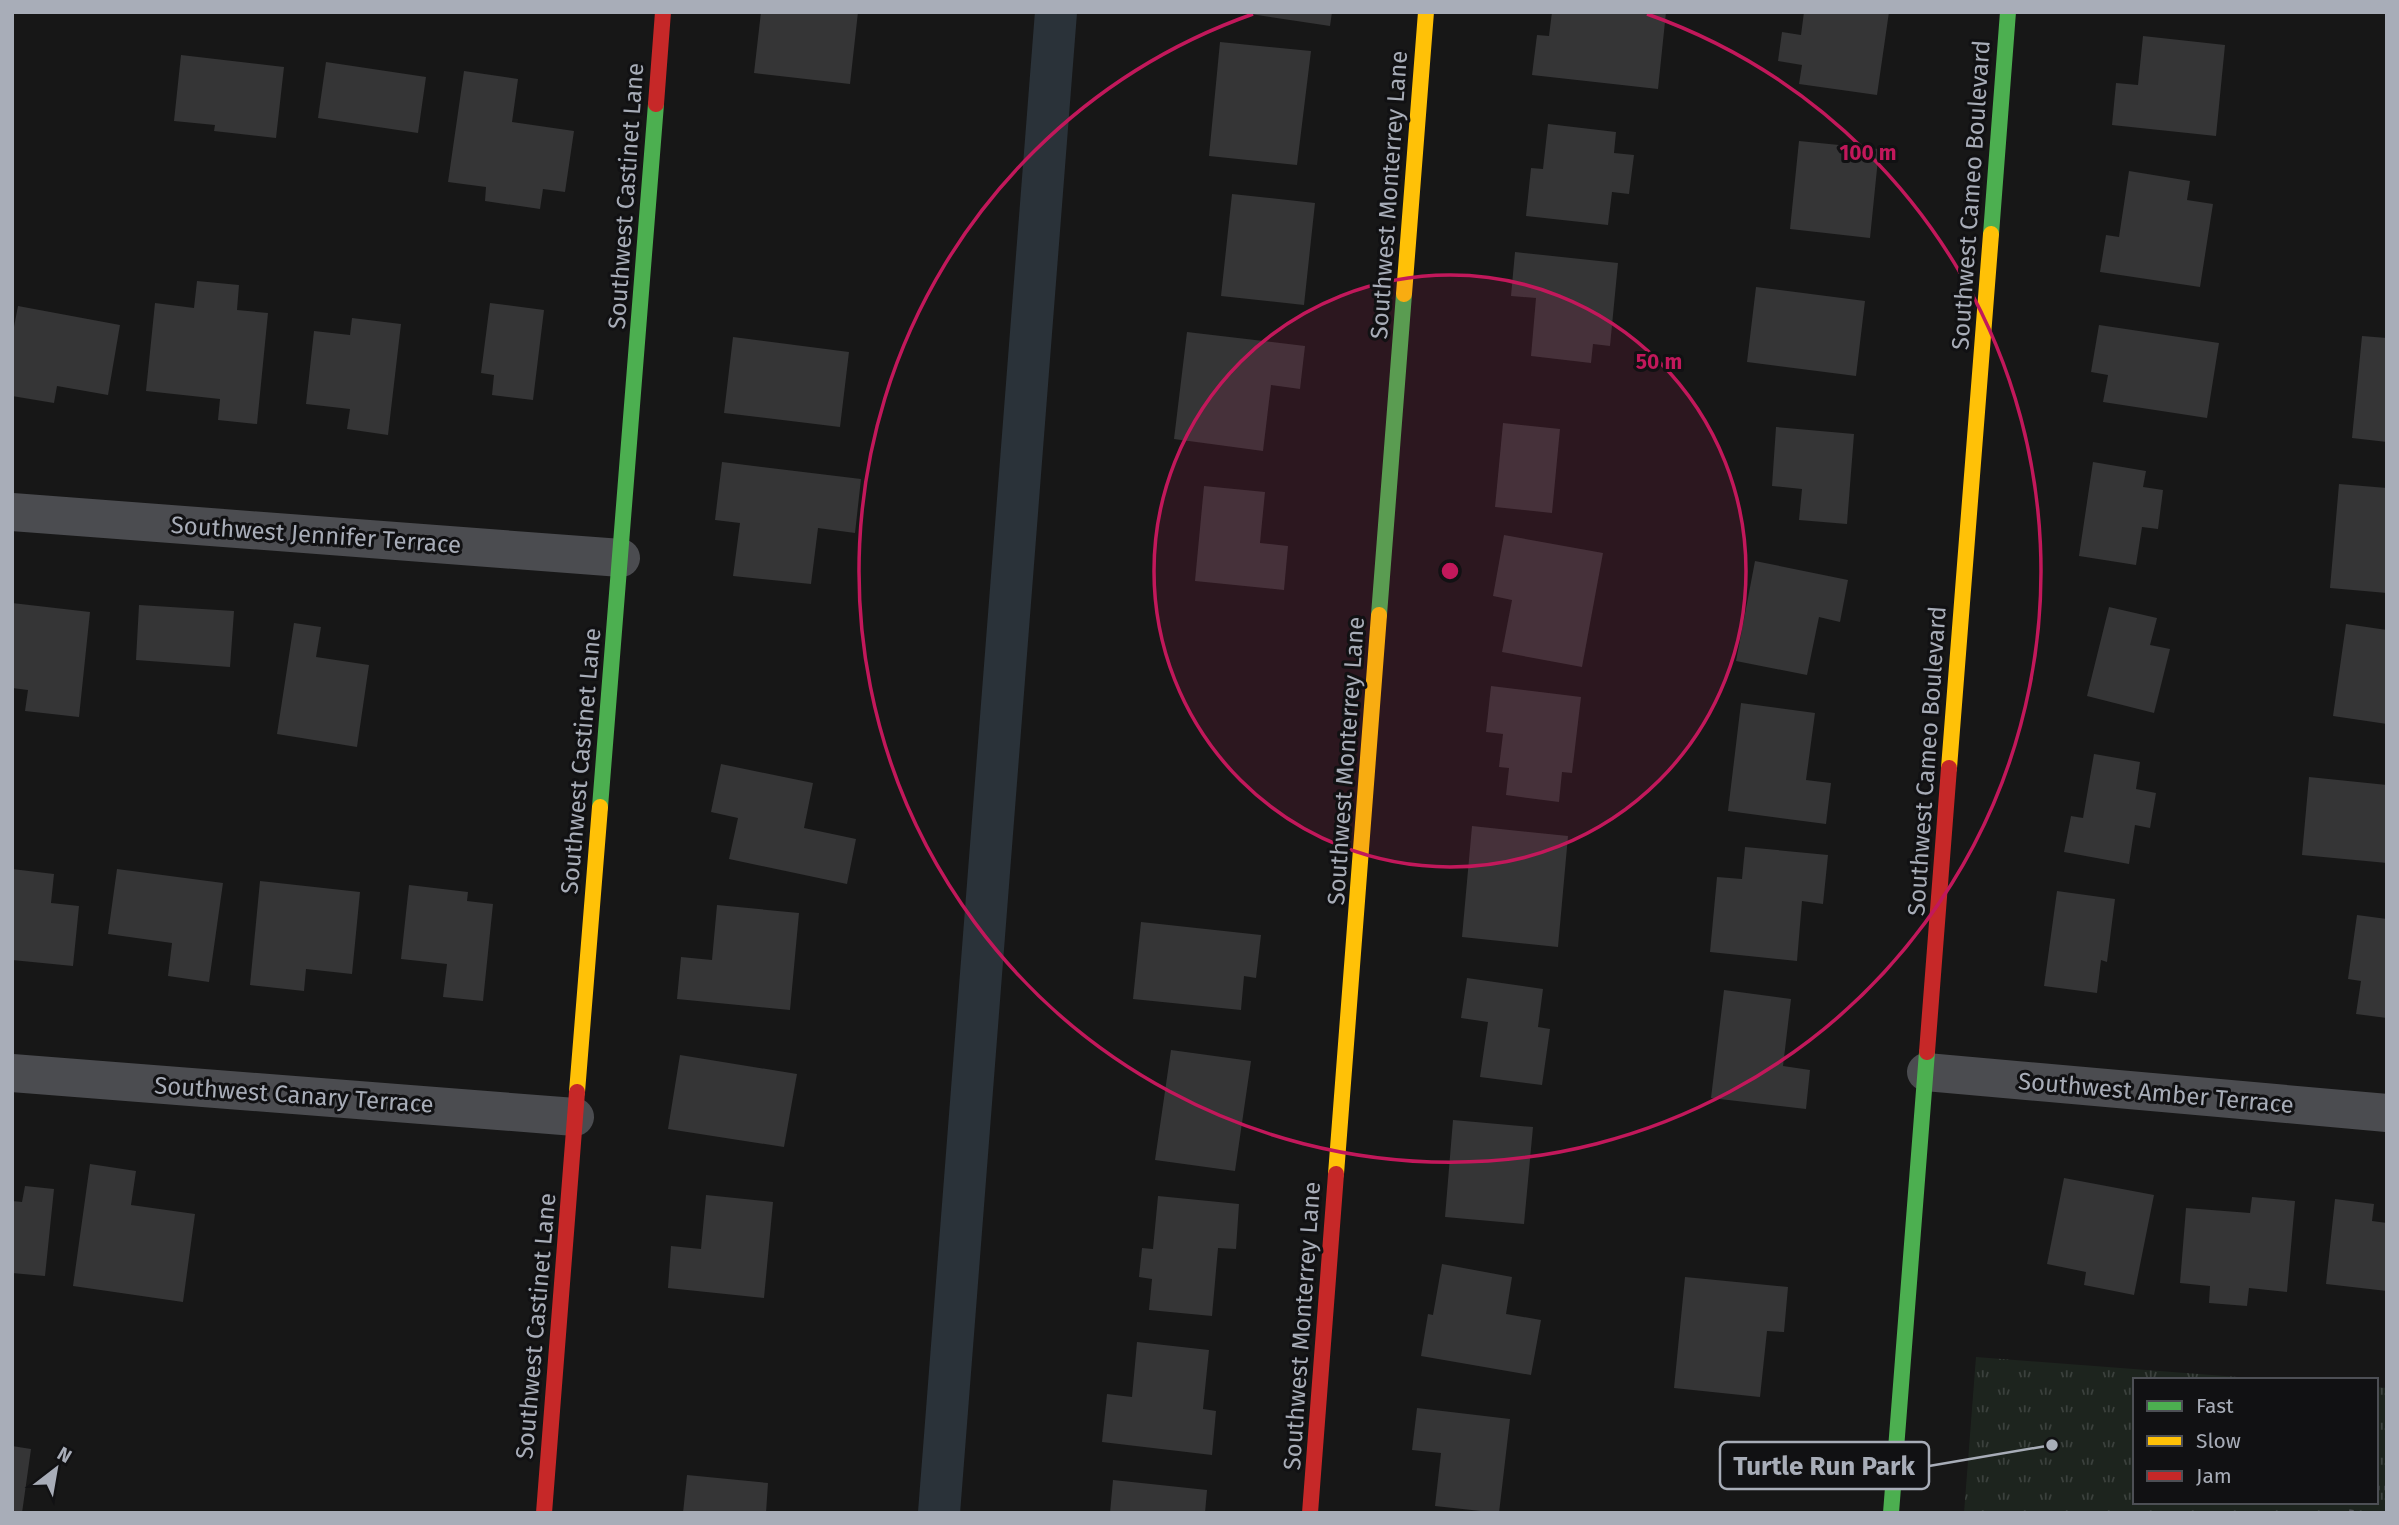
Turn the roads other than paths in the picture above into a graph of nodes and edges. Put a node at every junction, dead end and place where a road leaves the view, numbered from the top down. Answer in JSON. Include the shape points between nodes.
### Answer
{"nodes":[{"id":1,"x":663,"y":12,"type":"edge"},
{"id":2,"x":1426,"y":12,"type":"edge"},
{"id":3,"x":2008,"y":12,"type":"edge"},
{"id":4,"x":12,"y":512,"type":"edge"},
{"id":5,"x":621,"y":558,"type":"junction"},
{"id":6,"x":1926,"y":1072,"type":"junction"},
{"id":7,"x":12,"y":1073,"type":"edge"},
{"id":8,"x":2387,"y":1113,"type":"edge"},
{"id":9,"x":575,"y":1117,"type":"junction"},
{"id":10,"x":544,"y":1513,"type":"edge"},
{"id":11,"x":1310,"y":1513,"type":"edge"},
{"id":12,"x":1891,"y":1513,"type":"edge"}],
"edges":[{"from":1,"to":5,"type":"street","name":"Southwest Castinet Lane"},
{"from":2,"to":11,"type":"street","name":"Southwest Monterrey Lane"},
{"from":3,"to":6,"type":"street","name":"Southwest Cameo Boulevard"},
{"from":4,"to":5,"type":"street","name":"Southwest Jennifer Terrace"},
{"from":5,"to":9,"type":"street","name":"Southwest Castinet Lane"},
{"from":6,"to":8,"type":"street","name":"Southwest Amber Terrace"},
{"from":6,"to":12,"type":"street","name":"Southwest Cameo Boulevard"},
{"from":7,"to":9,"type":"street","name":"Southwest Canary Terrace"},
{"from":9,"to":10,"type":"street","name":"Southwest Castinet Lane"}]}
